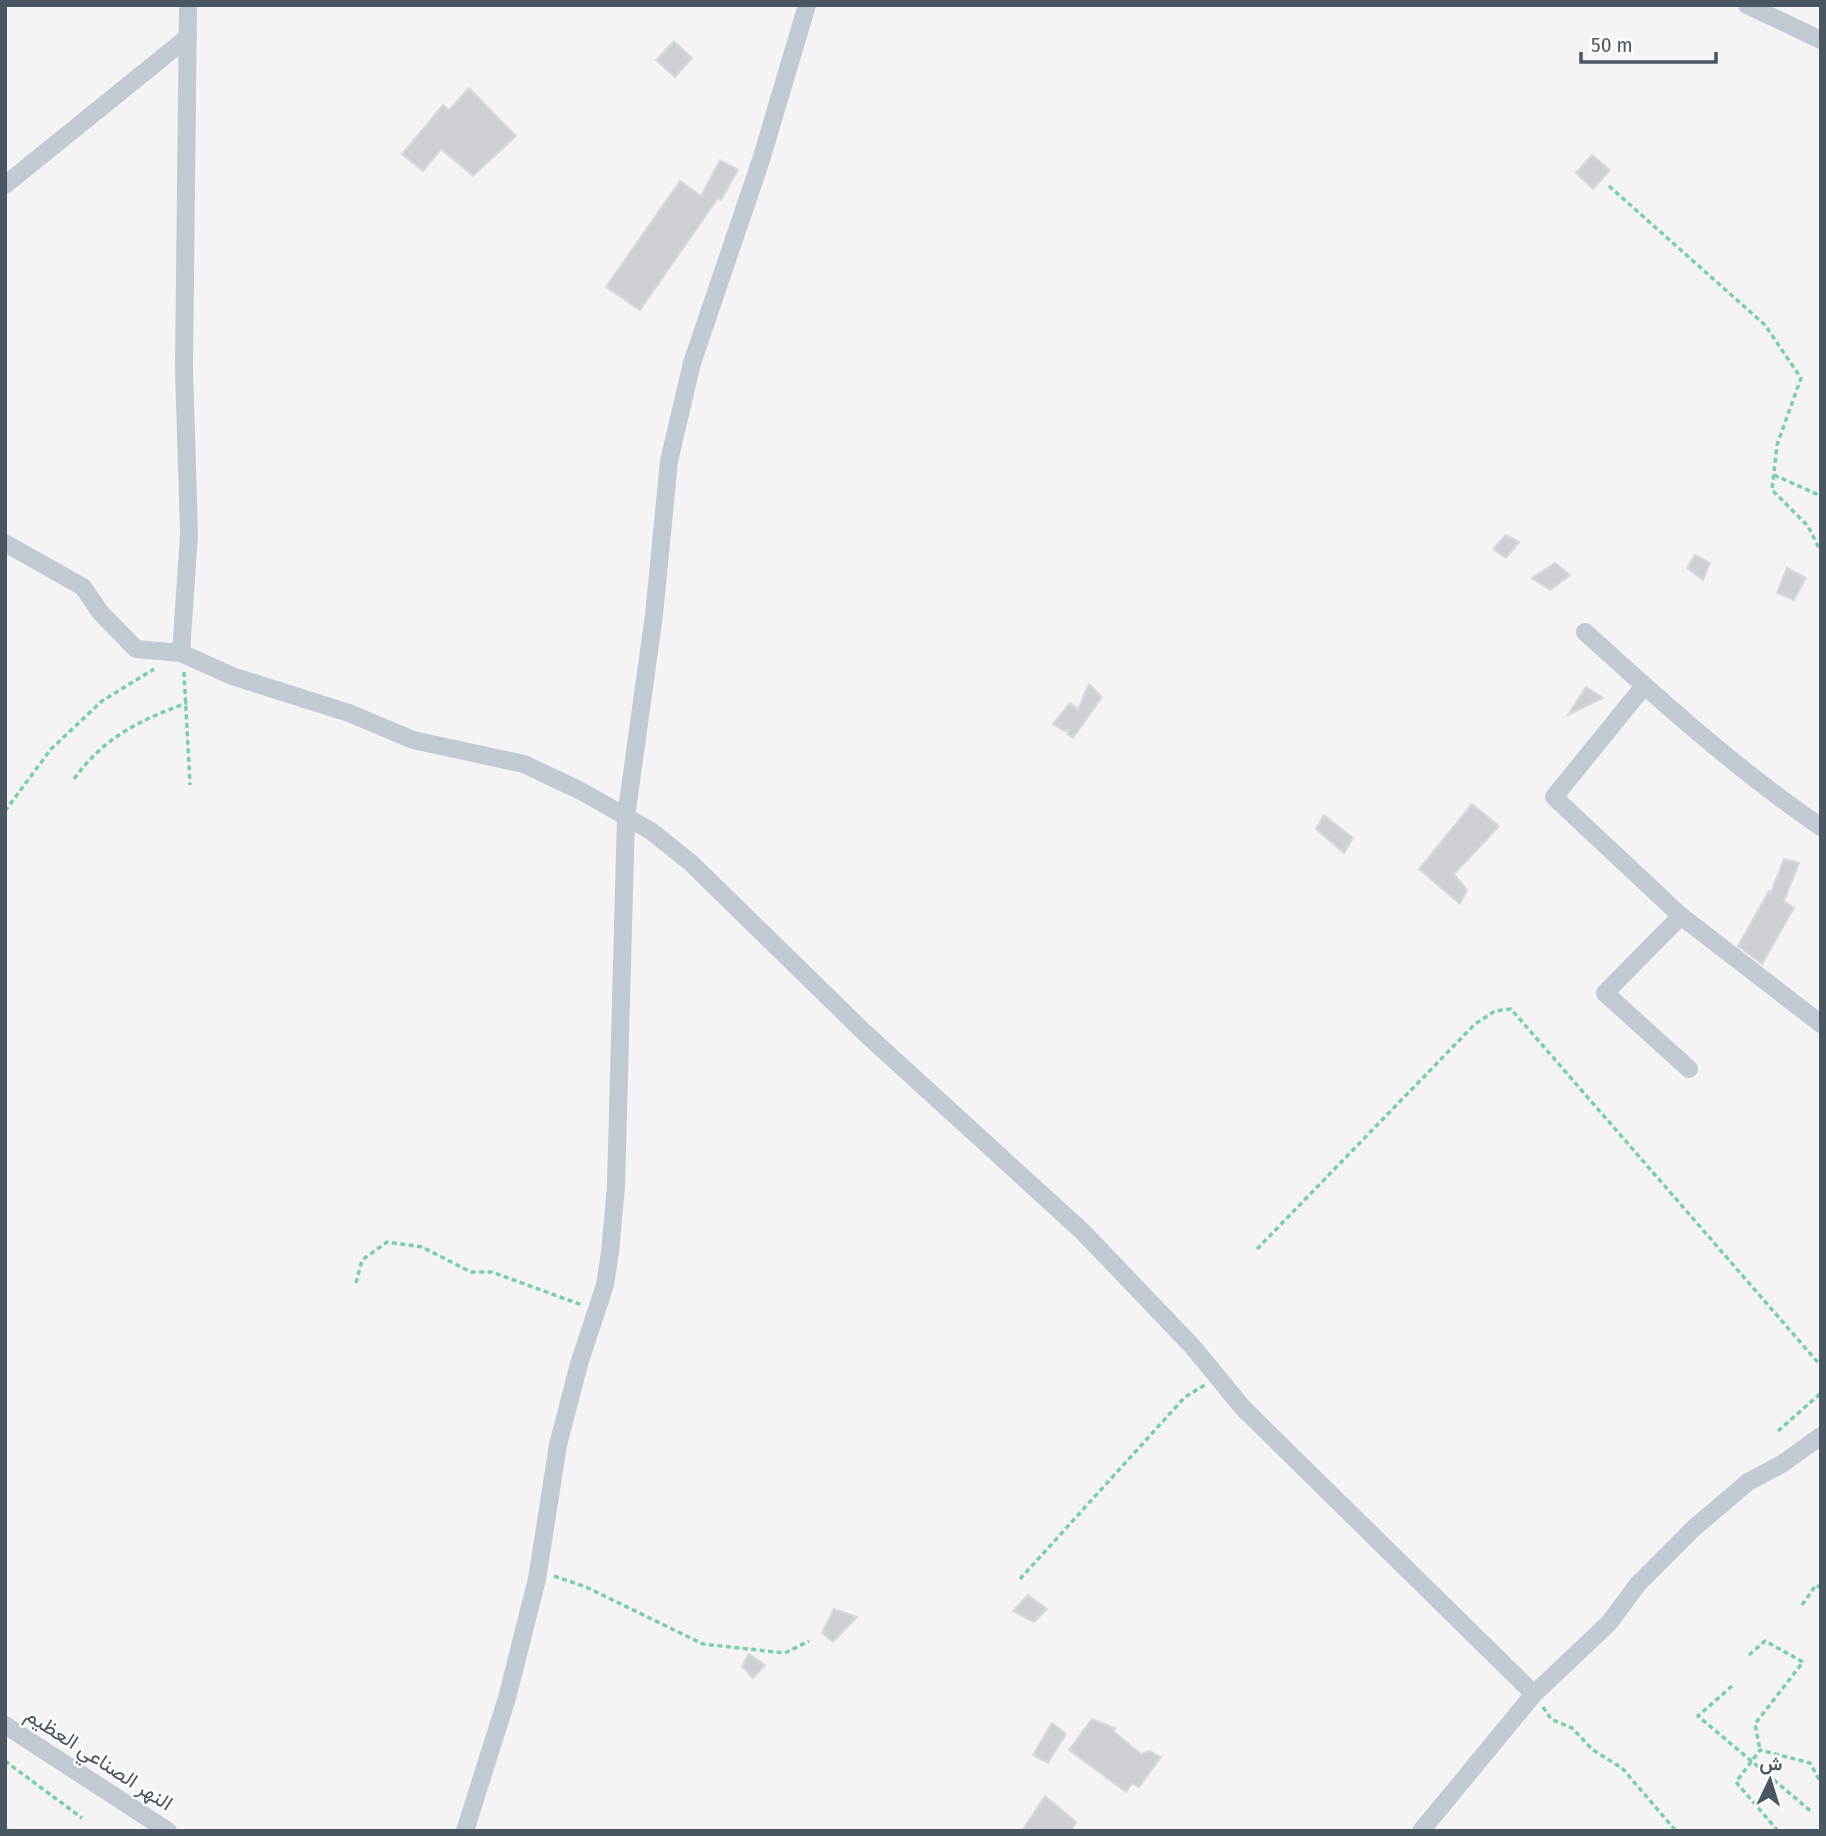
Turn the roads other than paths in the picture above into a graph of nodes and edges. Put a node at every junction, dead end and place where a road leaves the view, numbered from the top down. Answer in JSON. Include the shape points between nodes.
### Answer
{"nodes":[{"id":1,"x":188,"y":5,"type":"edge"},
{"id":2,"x":807,"y":5,"type":"edge"},
{"id":3,"x":1747,"y":5,"type":"edge"},
{"id":4,"x":188,"y":37,"type":"junction"},
{"id":5,"x":1821,"y":40,"type":"edge"},
{"id":6,"x":5,"y":185,"type":"edge"},
{"id":7,"x":5,"y":543,"type":"edge"},
{"id":8,"x":1585,"y":632,"type":"dead end"},
{"id":9,"x":180,"y":653,"type":"junction"},
{"id":10,"x":1644,"y":686,"type":"junction"},
{"id":11,"x":626,"y":817,"type":"junction"},
{"id":12,"x":1821,"y":827,"type":"edge"},
{"id":13,"x":1681,"y":916,"type":"junction"},
{"id":14,"x":1821,"y":1024,"type":"edge"},
{"id":15,"x":1689,"y":1069,"type":"dead end"},
{"id":16,"x":1821,"y":1436,"type":"edge"},
{"id":17,"x":1534,"y":1694,"type":"junction"},
{"id":18,"x":5,"y":1725,"type":"edge"},
{"id":19,"x":168,"y":1831,"type":"edge"},
{"id":20,"x":465,"y":1831,"type":"edge"},
{"id":21,"x":1421,"y":1831,"type":"edge"}],
"edges":[{"from":1,"to":4,"type":"street"},
{"from":2,"to":11,"type":"street","via":[[761,160],[692,363],[678,422]]},
{"from":3,"to":5,"type":"street"},
{"from":4,"to":6,"type":"street"},
{"from":4,"to":9,"type":"street","via":[[184,368],[189,534]]},
{"from":7,"to":9,"type":"street","via":[[83,587],[135,649]]},
{"from":8,"to":10,"type":"street"},
{"from":9,"to":11,"type":"street","via":[[413,740],[524,764]]},
{"from":10,"to":12,"type":"street","via":[[1729,760]]},
{"from":10,"to":13,"type":"street","via":[[1554,797]]},
{"from":11,"to":17,"type":"street","via":[[691,863],[866,1034],[1083,1232],[1193,1347],[1216,1379]]},
{"from":11,"to":20,"type":"street","via":[[616,1186],[610,1252],[561,1434],[539,1570],[507,1698]]},
{"from":13,"to":14,"type":"street"},
{"from":13,"to":15,"type":"street","via":[[1605,993]]},
{"from":16,"to":17,"type":"street","via":[[1748,1482],[1694,1528],[1638,1584],[1609,1623]]},
{"from":17,"to":21,"type":"street"},
{"from":18,"to":19,"type":"street","name":"النهر الصناعي العظيم"}]}
